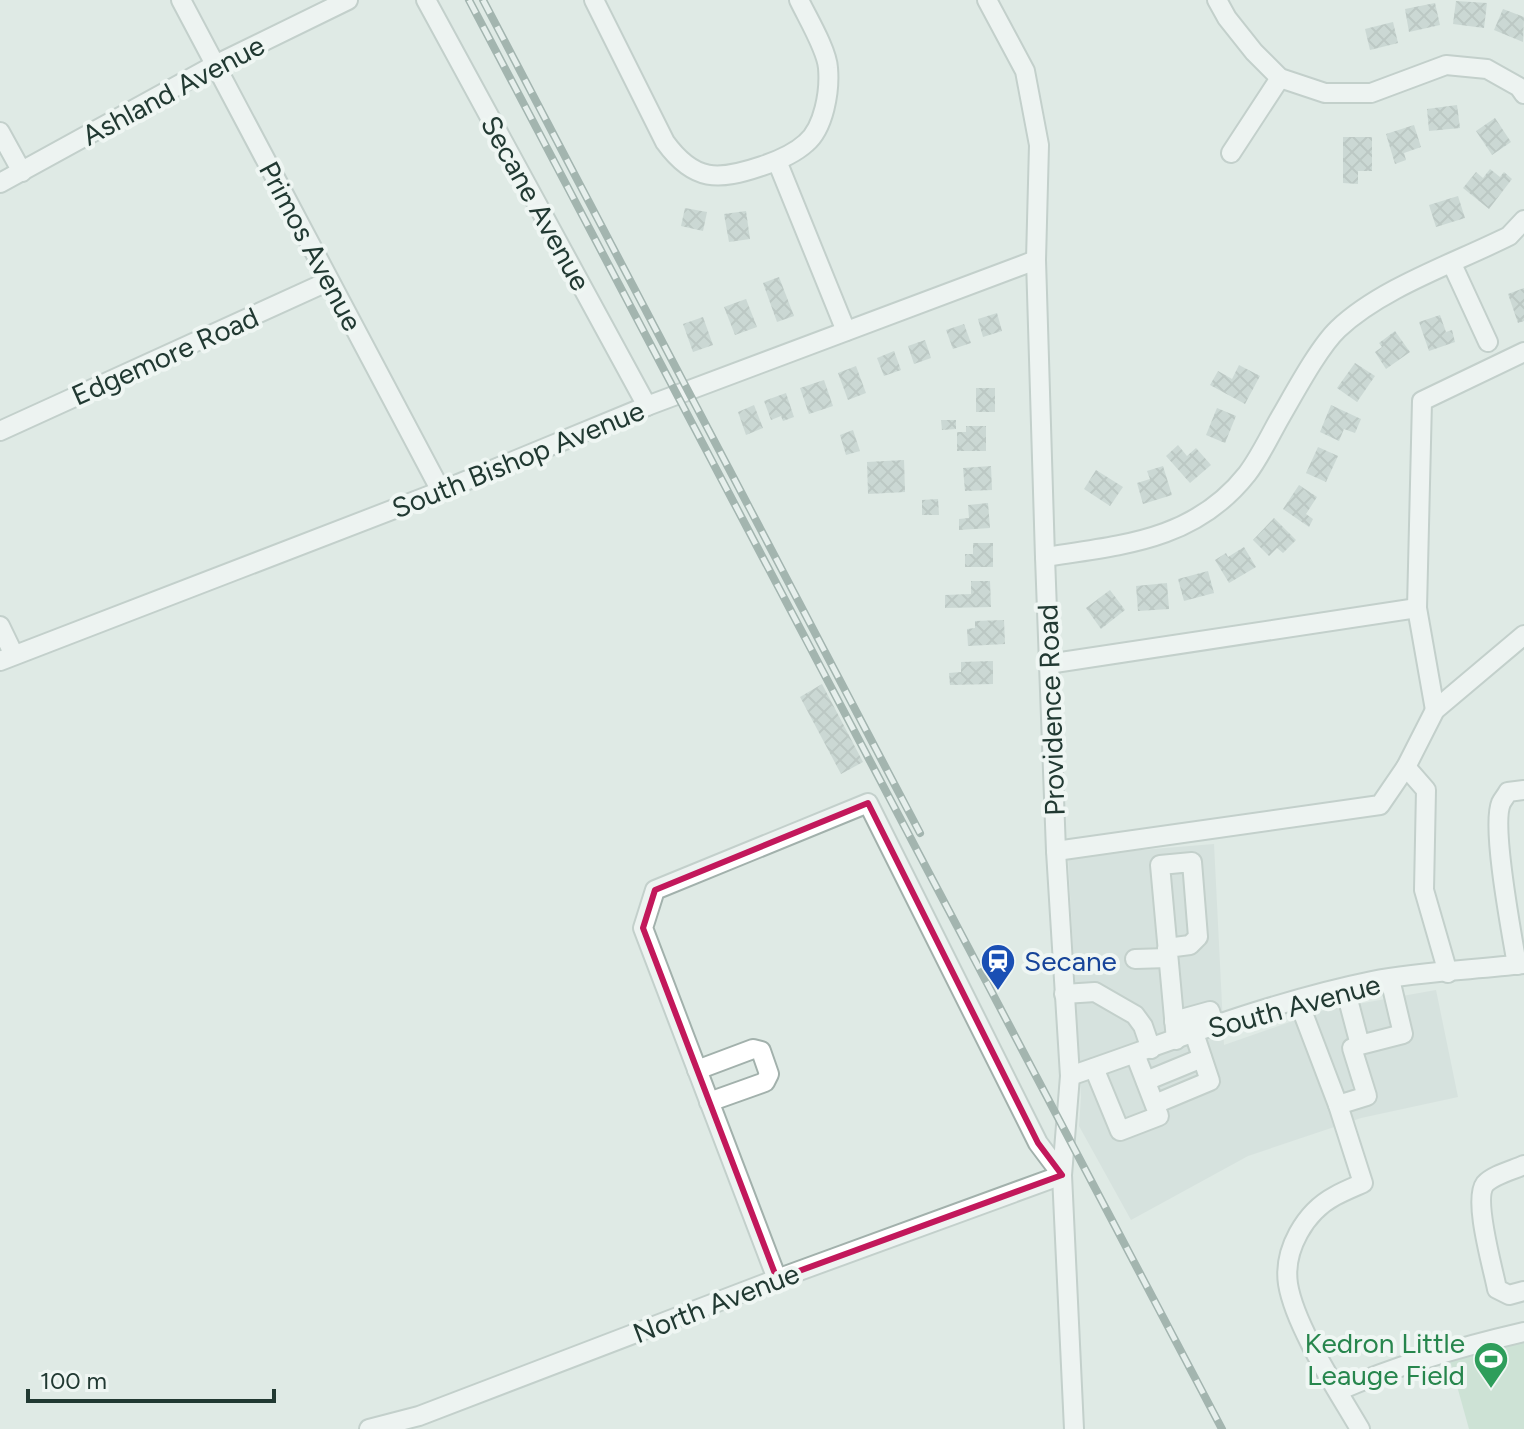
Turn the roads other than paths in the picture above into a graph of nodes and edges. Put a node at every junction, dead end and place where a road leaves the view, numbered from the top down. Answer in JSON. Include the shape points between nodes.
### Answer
{"nodes":[{"id":1,"x":181,"y":0,"type":"edge"},
{"id":2,"x":348,"y":0,"type":"edge"},
{"id":3,"x":426,"y":0,"type":"edge"},
{"id":4,"x":594,"y":0,"type":"edge"},
{"id":5,"x":799,"y":0,"type":"edge"},
{"id":6,"x":987,"y":0,"type":"edge"},
{"id":7,"x":1217,"y":0,"type":"edge"},
{"id":8,"x":215,"y":65,"type":"junction"},
{"id":9,"x":1280,"y":78,"type":"junction"},
{"id":10,"x":1524,"y":94,"type":"edge"},
{"id":11,"x":0,"y":132,"type":"edge"},
{"id":12,"x":1231,"y":153,"type":"dead end"},
{"id":13,"x":777,"y":161,"type":"junction"},
{"id":14,"x":22,"y":172,"type":"junction"},
{"id":15,"x":0,"y":183,"type":"edge"},
{"id":16,"x":1524,"y":220,"type":"edge"},
{"id":17,"x":1036,"y":260,"type":"junction"},
{"id":18,"x":1452,"y":264,"type":"junction"},
{"id":19,"x":329,"y":281,"type":"junction"},
{"id":20,"x":846,"y":331,"type":"junction"},
{"id":21,"x":1488,"y":342,"type":"dead end"},
{"id":22,"x":1524,"y":352,"type":"edge"},
{"id":23,"x":647,"y":406,"type":"junction"},
{"id":24,"x":0,"y":431,"type":"edge"},
{"id":25,"x":441,"y":491,"type":"junction"},
{"id":26,"x":1045,"y":557,"type":"junction"},
{"id":27,"x":1417,"y":608,"type":"junction"},
{"id":28,"x":0,"y":626,"type":"edge"},
{"id":29,"x":1524,"y":635,"type":"edge"},
{"id":30,"x":7,"y":658,"type":"edge"},
{"id":31,"x":1048,"y":664,"type":"junction"},
{"id":32,"x":1435,"y":710,"type":"junction"},
{"id":33,"x":1406,"y":767,"type":"junction"},
{"id":34,"x":1524,"y":790,"type":"edge"},
{"id":35,"x":1056,"y":851,"type":"junction"},
{"id":36,"x":1135,"y":959,"type":"dead end"},
{"id":37,"x":1521,"y":964,"type":"edge"},
{"id":38,"x":1448,"y":973,"type":"junction"},
{"id":39,"x":1390,"y":979,"type":"junction"},
{"id":40,"x":1345,"y":988,"type":"junction"},
{"id":41,"x":1064,"y":994,"type":"junction"},
{"id":42,"x":1298,"y":1000,"type":"junction"},
{"id":43,"x":1181,"y":1032,"type":"junction"},
{"id":44,"x":1356,"y":1047,"type":"junction"},
{"id":45,"x":1143,"y":1051,"type":"junction"},
{"id":46,"x":1321,"y":1056,"type":"junction"},
{"id":47,"x":1202,"y":1058,"type":"junction"},
{"id":48,"x":1094,"y":1068,"type":"junction"},
{"id":49,"x":697,"y":1070,"type":"junction"},
{"id":50,"x":1070,"y":1076,"type":"junction"},
{"id":51,"x":1146,"y":1081,"type":"junction"},
{"id":52,"x":709,"y":1102,"type":"junction"},
{"id":53,"x":1155,"y":1104,"type":"junction"},
{"id":54,"x":1338,"y":1105,"type":"junction"},
{"id":55,"x":1524,"y":1165,"type":"edge"},
{"id":56,"x":1062,"y":1175,"type":"junction"},
{"id":57,"x":777,"y":1279,"type":"junction"},
{"id":58,"x":1524,"y":1291,"type":"edge"},
{"id":59,"x":1524,"y":1332,"type":"edge"},
{"id":60,"x":1338,"y":1391,"type":"junction"},
{"id":61,"x":395,"y":1426,"type":"edge"},
{"id":62,"x":369,"y":1429,"type":"edge"},
{"id":63,"x":1074,"y":1429,"type":"edge"},
{"id":64,"x":1360,"y":1429,"type":"edge"}],
"edges":[{"from":1,"to":8,"type":"street","name":"Primos Avenue"},
{"from":2,"to":8,"type":"street","name":"Ashland Avenue"},
{"from":3,"to":23,"type":"street","name":"Secane Avenue"},
{"from":4,"to":13,"type":"street","via":[[665,142],[680,161],[705,175],[732,176]]},
{"from":5,"to":13,"type":"street","via":[[829,65],[826,108],[808,142]]},
{"from":6,"to":17,"type":"street","name":"Providence Road","via":[[1025,71],[1039,145]]},
{"from":7,"to":9,"type":"street"},
{"from":8,"to":14,"type":"street","name":"Ashland Avenue"},
{"from":8,"to":19,"type":"street","name":"Primos Avenue"},
{"from":9,"to":10,"type":"street","via":[[1325,93],[1371,93],[1446,65],[1487,69]]},
{"from":9,"to":12,"type":"street"},
{"from":11,"to":14,"type":"street"},
{"from":13,"to":20,"type":"street"},
{"from":14,"to":15,"type":"street","name":"Ashland Avenue"},
{"from":16,"to":18,"type":"street","via":[[1509,236]]},
{"from":17,"to":20,"type":"street","name":"South Bishop Avenue"},
{"from":17,"to":26,"type":"street","name":"Providence Road"},
{"from":18,"to":21,"type":"street"},
{"from":18,"to":26,"type":"street","via":[[1384,295],[1337,330],[1248,473],[1215,507],[1143,542]]},
{"from":19,"to":24,"type":"street","name":"Edgemore Road"},
{"from":19,"to":25,"type":"street","name":"Primos Avenue"},
{"from":20,"to":23,"type":"street","name":"South Bishop Avenue"},
{"from":22,"to":27,"type":"street","via":[[1422,401]]},
{"from":23,"to":25,"type":"street","name":"South Bishop Avenue"},
{"from":25,"to":30,"type":"street","name":"South Bishop Avenue"},
{"from":26,"to":31,"type":"street","name":"Providence Road"},
{"from":27,"to":31,"type":"street"},
{"from":27,"to":32,"type":"street"},
{"from":28,"to":30,"type":"street"},
{"from":29,"to":32,"type":"street"},
{"from":31,"to":35,"type":"street","name":"Providence Road"},
{"from":32,"to":33,"type":"street"},
{"from":33,"to":35,"type":"street","via":[[1380,805]]},
{"from":33,"to":38,"type":"street","via":[[1426,790],[1424,890]]},
{"from":34,"to":37,"type":"street","via":[[1508,792],[1500,804],[1502,862]]},
{"from":35,"to":41,"type":"street","name":"Providence Road"},
{"from":36,"to":43,"type":"street","via":[[1168,953]]},
{"from":37,"to":38,"type":"street","name":"South Avenue"},
{"from":38,"to":39,"type":"street","name":"South Avenue"},
{"from":39,"to":40,"type":"street","name":"South Avenue"},
{"from":39,"to":44,"type":"street","via":[[1403,1034]]},
{"from":40,"to":42,"type":"street","name":"South Avenue"},
{"from":40,"to":44,"type":"street"},
{"from":41,"to":45,"type":"street","via":[[1101,994],[1140,1020]]},
{"from":41,"to":50,"type":"street","name":"Providence Road"},
{"from":42,"to":43,"type":"street","name":"South Avenue","via":[[1215,1027]]},
{"from":42,"to":46,"type":"street"},
{"from":43,"to":45,"type":"street","name":"South Avenue"},
{"from":43,"to":47,"type":"street"},
{"from":44,"to":46,"type":"street"},
{"from":44,"to":54,"type":"street","via":[[1367,1096]]},
{"from":45,"to":48,"type":"street","name":"South Avenue"},
{"from":45,"to":51,"type":"street"},
{"from":46,"to":54,"type":"street"},
{"from":47,"to":51,"type":"street"},
{"from":47,"to":53,"type":"street","via":[[1210,1081]]},
{"from":48,"to":50,"type":"street","name":"South Avenue"},
{"from":48,"to":53,"type":"street","via":[[1120,1131],[1159,1116]]},
{"from":49,"to":52,"type":"street"},
{"from":49,"to":52,"type":"street","via":[[753,1049],[761,1051],[769,1074],[765,1082]]},
{"from":49,"to":56,"type":"street","via":[[643,928],[655,890],[868,803],[1038,1143]]},
{"from":50,"to":56,"type":"street","name":"Providence Road"},
{"from":51,"to":53,"type":"street"},
{"from":52,"to":57,"type":"street"},
{"from":54,"to":60,"type":"street","via":[[1363,1183],[1333,1197],[1308,1218],[1288,1264],[1288,1283],[1300,1321]]},
{"from":55,"to":58,"type":"street","via":[[1489,1180],[1480,1203],[1497,1289],[1509,1295]]},
{"from":56,"to":57,"type":"street","name":"North Avenue"},
{"from":56,"to":63,"type":"street","name":"Providence Road"},
{"from":57,"to":61,"type":"street","name":"North Avenue"},
{"from":59,"to":60,"type":"street","via":[[1395,1366]]},
{"from":60,"to":64,"type":"street"},
{"from":61,"to":62,"type":"street","name":"North Avenue"}]}
